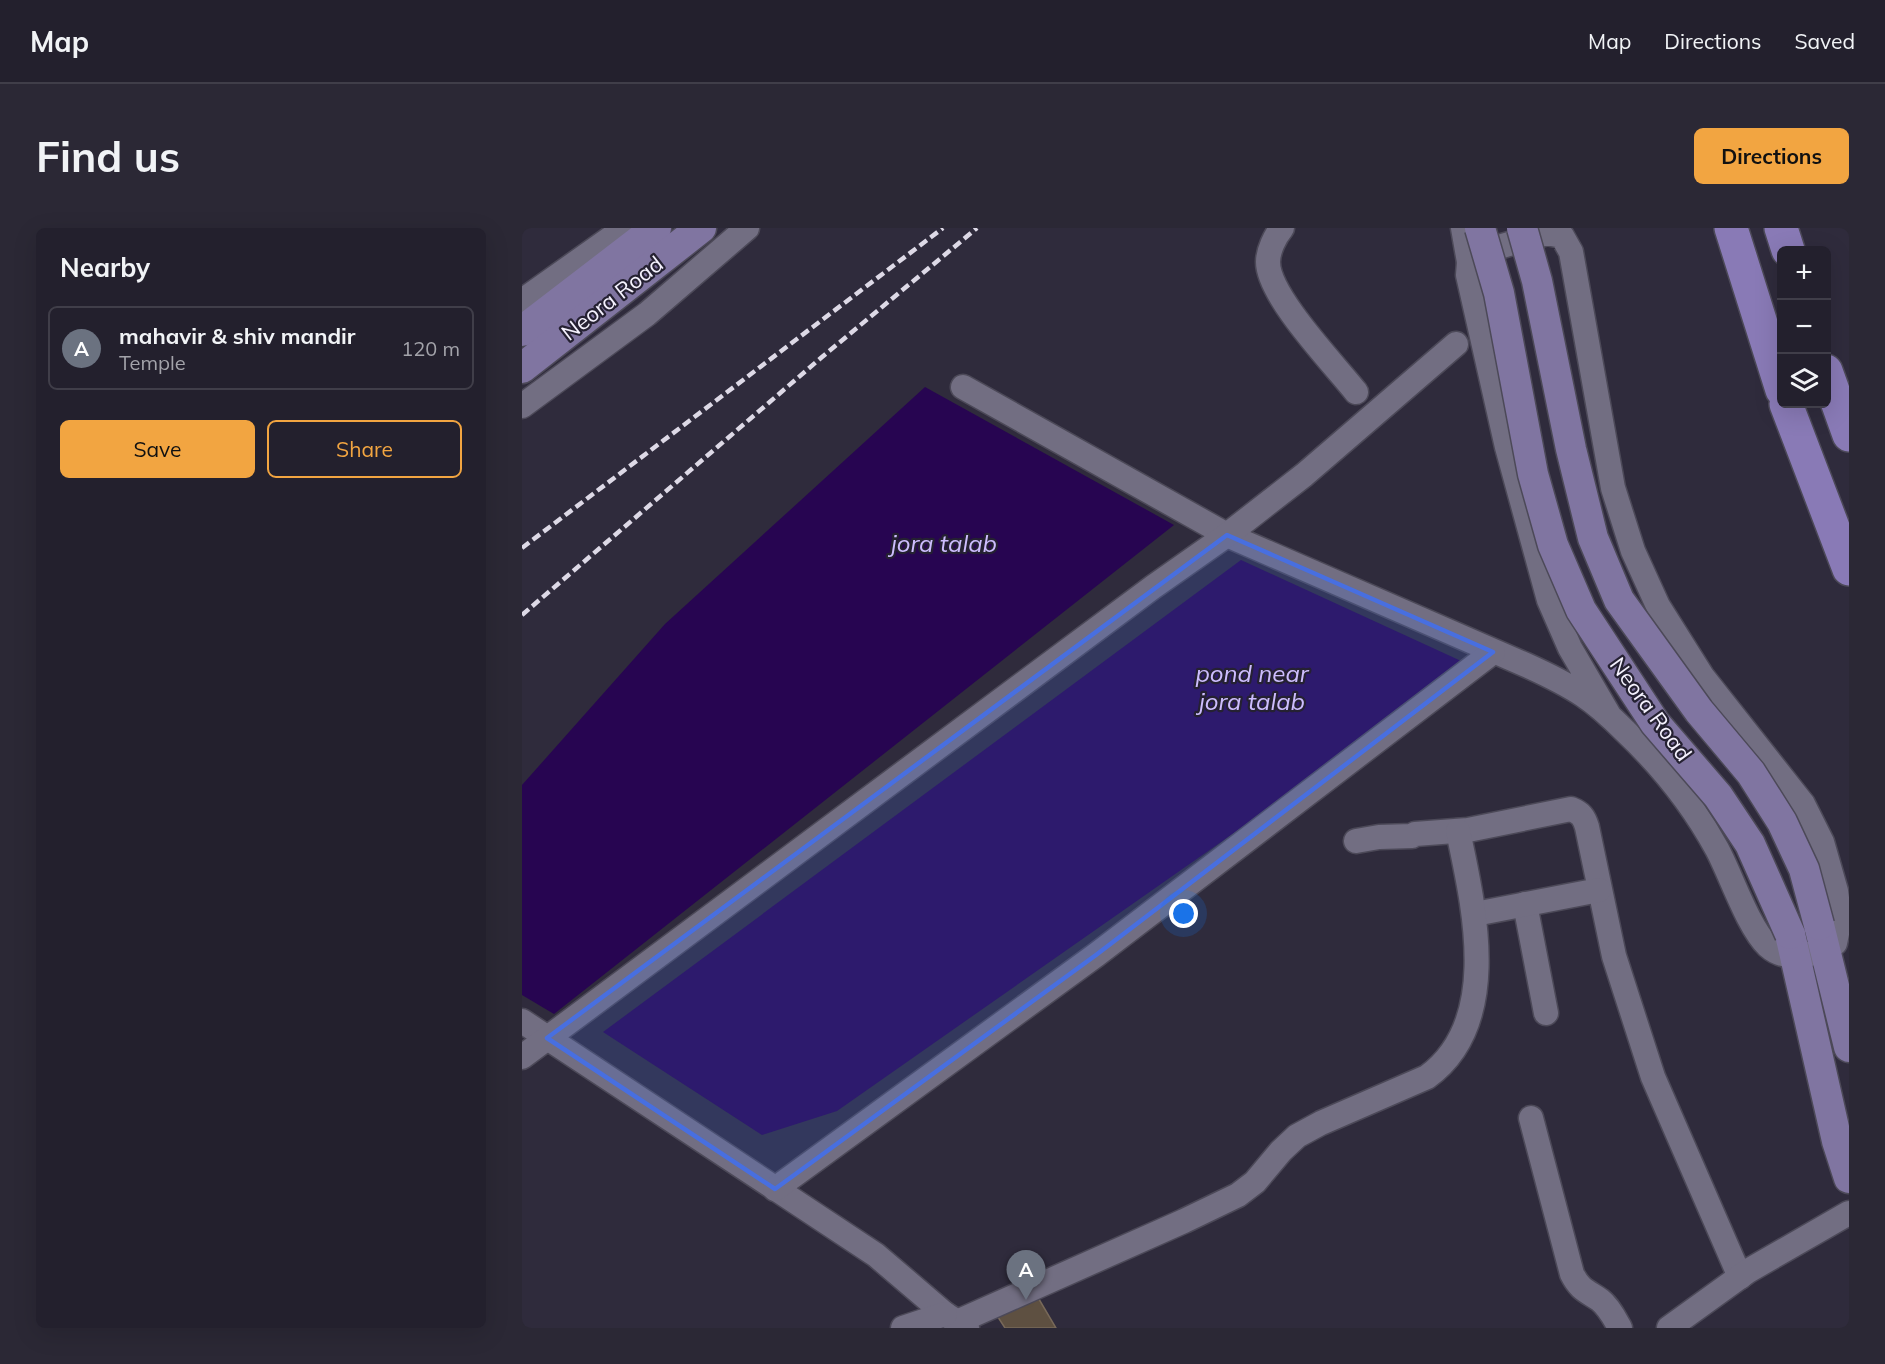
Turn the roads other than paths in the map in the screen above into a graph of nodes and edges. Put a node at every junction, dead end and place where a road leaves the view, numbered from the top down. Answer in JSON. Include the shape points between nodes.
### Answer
{"nodes":[{"id":1,"x":625,"y":228,"type":"edge"},
{"id":2,"x":656,"y":228,"type":"edge"},
{"id":3,"x":701,"y":228,"type":"edge"},
{"id":4,"x":747,"y":228,"type":"edge"},
{"id":5,"x":1282,"y":228,"type":"edge"},
{"id":6,"x":1463,"y":228,"type":"edge"},
{"id":7,"x":1480,"y":228,"type":"edge"},
{"id":8,"x":1522,"y":228,"type":"edge"},
{"id":9,"x":1731,"y":228,"type":"edge"},
{"id":10,"x":1781,"y":228,"type":"edge"},
{"id":11,"x":1787,"y":246,"type":"edge"},
{"id":12,"x":1468,"y":261,"type":"junction"},
{"id":13,"x":522,"y":300,"type":"edge"},
{"id":14,"x":522,"y":331,"type":"edge"},
{"id":15,"x":1456,"y":344,"type":"dead end"},
{"id":16,"x":522,"y":368,"type":"edge"},
{"id":17,"x":1777,"y":374,"type":"edge"},
{"id":18,"x":1831,"y":383,"type":"edge"},
{"id":19,"x":963,"y":387,"type":"dead end"},
{"id":20,"x":1356,"y":392,"type":"dead end"},
{"id":21,"x":522,"y":406,"type":"edge"},
{"id":22,"x":1788,"y":408,"type":"edge"},
{"id":23,"x":1849,"y":435,"type":"edge"},
{"id":24,"x":1227,"y":534,"type":"junction"},
{"id":25,"x":1849,"y":569,"type":"edge"},
{"id":26,"x":1492,"y":652,"type":"junction"},
{"id":27,"x":1609,"y":715,"type":"junction"},
{"id":28,"x":1458,"y":831,"type":"junction"},
{"id":29,"x":1356,"y":841,"type":"dead end"},
{"id":30,"x":1599,"y":890,"type":"junction"},
{"id":31,"x":1525,"y":904,"type":"junction"},
{"id":32,"x":1475,"y":914,"type":"junction"},
{"id":33,"x":1823,"y":937,"type":"junction"},
{"id":34,"x":1793,"y":946,"type":"junction"},
{"id":35,"x":1546,"y":1013,"type":"dead end"},
{"id":36,"x":522,"y":1021,"type":"edge"},
{"id":37,"x":547,"y":1038,"type":"junction"},
{"id":38,"x":1849,"y":1047,"type":"edge"},
{"id":39,"x":522,"y":1057,"type":"edge"},
{"id":40,"x":1531,"y":1118,"type":"dead end"},
{"id":41,"x":1849,"y":1178,"type":"edge"},
{"id":42,"x":775,"y":1189,"type":"junction"},
{"id":43,"x":1849,"y":1213,"type":"edge"},
{"id":44,"x":1740,"y":1277,"type":"junction"},
{"id":45,"x":956,"y":1321,"type":"edge"},
{"id":46,"x":903,"y":1328,"type":"edge"},
{"id":47,"x":1620,"y":1328,"type":"edge"},
{"id":48,"x":1669,"y":1328,"type":"edge"}],
"edges":[{"from":1,"to":13,"type":"street"},
{"from":2,"to":14,"type":"main road","name":"Neora Road"},
{"from":3,"to":16,"type":"main road","name":"Neora Road"},
{"from":4,"to":21,"type":"street","via":[[647,314]]},
{"from":5,"to":20,"type":"street","via":[[1268,264],[1275,285],[1287,307]]},
{"from":6,"to":12,"type":"street"},
{"from":7,"to":34,"type":"main road","name":"Neora Road","bridge":true,"via":[[1499,293],[1533,474],[1553,545],[1581,609],[1655,723],[1718,796],[1750,844]]},
{"from":8,"to":33,"type":"main road","name":"Neora Road","bridge":true,"via":[[1593,538],[1619,600],[1751,773],[1782,822],[1804,869]]},
{"from":9,"to":17,"type":"highway"},
{"from":10,"to":11,"type":"highway"},
{"from":12,"to":27,"type":"street","via":[[1507,447],[1549,600],[1570,648]]},
{"from":12,"to":33,"type":"street","via":[[1478,253],[1547,234],[1562,236],[1570,252],[1613,488],[1633,551],[1658,606],[1702,676],[1803,804],[1822,842],[1840,918],[1835,943]]},
{"from":15,"to":24,"type":"street","via":[[1304,475]]},
{"from":18,"to":23,"type":"highway"},
{"from":19,"to":24,"type":"street"},
{"from":22,"to":25,"type":"highway"},
{"from":24,"to":26,"type":"street"},
{"from":24,"to":37,"type":"street"},
{"from":26,"to":27,"type":"street","via":[[1557,680]]},
{"from":26,"to":42,"type":"street","via":[[1105,948]]},
{"from":27,"to":34,"type":"street","via":[[1657,764],[1702,822],[1756,931],[1767,945],[1780,954]]},
{"from":28,"to":29,"type":"street"},
{"from":28,"to":30,"type":"street","via":[[1571,809],[1584,817]]},
{"from":28,"to":32,"type":"street"},
{"from":30,"to":31,"type":"street"},
{"from":30,"to":44,"type":"street","via":[[1614,956],[1653,1077]]},
{"from":31,"to":32,"type":"street"},
{"from":31,"to":35,"type":"street"},
{"from":32,"to":45,"type":"street","via":[[1477,944],[1471,1010],[1463,1035],[1441,1067],[1297,1136],[1238,1195]]},
{"from":33,"to":34,"type":"street"},
{"from":33,"to":38,"type":"main road","name":"Neora Road"},
{"from":34,"to":41,"type":"main road","name":"Neora Road"},
{"from":36,"to":37,"type":"street"},
{"from":37,"to":39,"type":"street"},
{"from":37,"to":42,"type":"street"},
{"from":40,"to":47,"type":"street","via":[[1572,1274],[1584,1291],[1608,1309]]},
{"from":42,"to":45,"type":"street","via":[[876,1255]]},
{"from":43,"to":44,"type":"street"},
{"from":44,"to":48,"type":"street"},
{"from":45,"to":46,"type":"street"}]}
